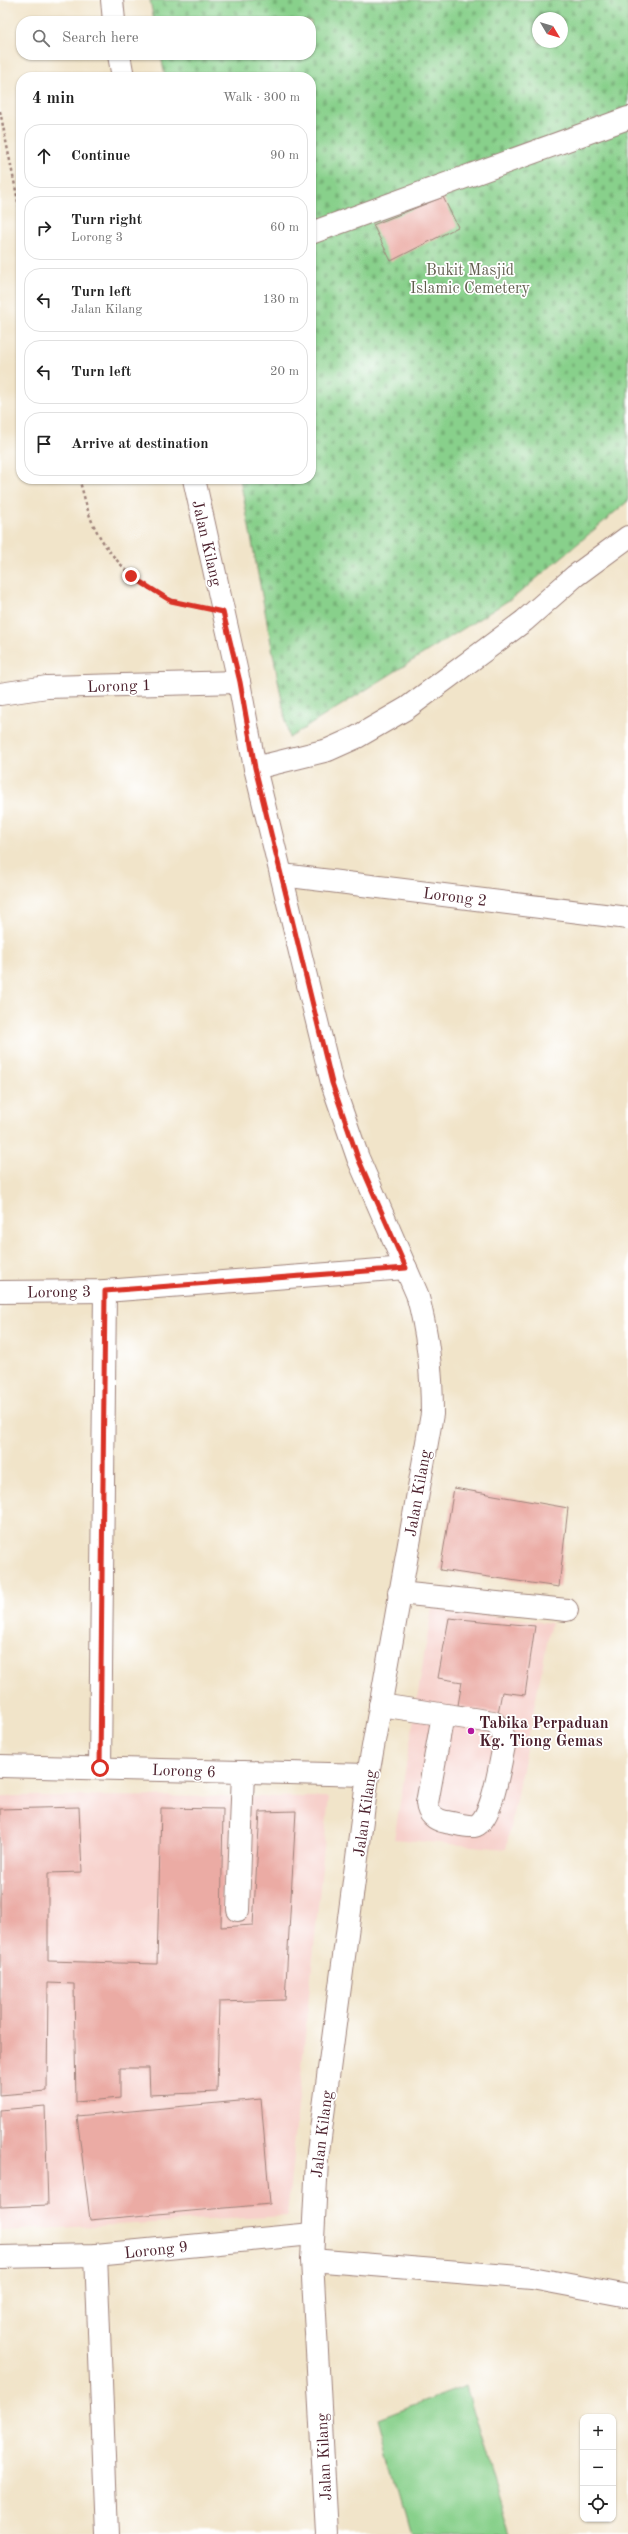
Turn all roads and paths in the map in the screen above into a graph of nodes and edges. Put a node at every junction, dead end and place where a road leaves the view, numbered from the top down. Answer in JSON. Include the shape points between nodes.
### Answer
{"nodes":[{"id":1,"x":112,"y":0,"type":"edge"},
{"id":2,"x":114,"y":16,"type":"edge"},
{"id":3,"x":120,"y":60,"type":"edge"},
{"id":4,"x":122,"y":72,"type":"edge"},
{"id":5,"x":0,"y":111,"type":"edge"},
{"id":6,"x":628,"y":118,"type":"edge"},
{"id":7,"x":16,"y":191,"type":"edge"},
{"id":8,"x":316,"y":232,"type":"edge"},
{"id":9,"x":81,"y":484,"type":"edge"},
{"id":10,"x":195,"y":484,"type":"edge"},
{"id":11,"x":628,"y":538,"type":"edge"},
{"id":12,"x":223,"y":612,"type":"junction"},
{"id":13,"x":240,"y":682,"type":"junction"},
{"id":14,"x":0,"y":694,"type":"edge"},
{"id":15,"x":255,"y":768,"type":"junction"},
{"id":16,"x":282,"y":875,"type":"junction"},
{"id":17,"x":628,"y":918,"type":"edge"},
{"id":18,"x":406,"y":1268,"type":"junction"},
{"id":19,"x":105,"y":1291,"type":"junction"},
{"id":20,"x":0,"y":1292,"type":"edge"},
{"id":21,"x":399,"y":1593,"type":"junction"},
{"id":22,"x":567,"y":1610,"type":"dead end"},
{"id":23,"x":380,"y":1705,"type":"junction"},
{"id":24,"x":443,"y":1715,"type":"junction"},
{"id":25,"x":0,"y":1766,"type":"edge"},
{"id":26,"x":100,"y":1768,"type":"junction"},
{"id":27,"x":243,"y":1772,"type":"junction"},
{"id":28,"x":368,"y":1775,"type":"junction"},
{"id":29,"x":238,"y":1910,"type":"dead end"},
{"id":30,"x":312,"y":2234,"type":"junction"},
{"id":31,"x":96,"y":2255,"type":"junction"},
{"id":32,"x":0,"y":2257,"type":"edge"},
{"id":33,"x":312,"y":2260,"type":"junction"},
{"id":34,"x":628,"y":2296,"type":"edge"},
{"id":35,"x":106,"y":2534,"type":"edge"},
{"id":36,"x":326,"y":2534,"type":"edge"}],
"edges":[{"from":1,"to":2,"type":"street"},
{"from":3,"to":4,"type":"street"},
{"from":5,"to":7,"type":"path"},
{"from":6,"to":8,"type":"street"},
{"from":9,"to":12,"type":"path","via":[[94,526],[131,576],[171,601]]},
{"from":10,"to":12,"type":"street","name":"Jalan Kilang"},
{"from":11,"to":15,"type":"street","via":[[575,576],[524,621],[407,708],[357,737],[328,750]]},
{"from":12,"to":13,"type":"street","name":"Jalan Kilang"},
{"from":13,"to":14,"type":"street","name":"Lorong 1","via":[[47,687]]},
{"from":13,"to":15,"type":"street","name":"Jalan Kilang"},
{"from":15,"to":16,"type":"street","name":"Jalan Kilang"},
{"from":16,"to":17,"type":"street","name":"Lorong 2"},
{"from":16,"to":18,"type":"street","name":"Jalan Kilang","via":[[332,1083],[358,1158]]},
{"from":18,"to":19,"type":"street","name":"Lorong 3"},
{"from":18,"to":21,"type":"street","name":"Jalan Kilang","via":[[423,1316],[432,1381],[432,1414]]},
{"from":19,"to":20,"type":"street","name":"Lorong 3"},
{"from":19,"to":26,"type":"street"},
{"from":21,"to":22,"type":"street"},
{"from":21,"to":23,"type":"street","name":"Jalan Kilang"},
{"from":23,"to":24,"type":"street"},
{"from":23,"to":28,"type":"street","name":"Jalan Kilang"},
{"from":24,"to":24,"type":"street","via":[[493,1722],[500,1728],[504,1737],[489,1810],[480,1823],[474,1826],[438,1820],[428,1810],[427,1802]]},
{"from":25,"to":26,"type":"street","name":"Lorong 6"},
{"from":26,"to":27,"type":"street","name":"Lorong 6"},
{"from":27,"to":28,"type":"street","name":"Lorong 6"},
{"from":27,"to":29,"type":"street"},
{"from":28,"to":30,"type":"street","name":"Jalan Kilang","via":[[317,2160]]},
{"from":30,"to":31,"type":"street","name":"Lorong 9"},
{"from":30,"to":33,"type":"street","name":"Jalan Kilang"},
{"from":31,"to":32,"type":"street","name":"Lorong 9"},
{"from":31,"to":35,"type":"street"},
{"from":33,"to":34,"type":"street","via":[[532,2278]]},
{"from":33,"to":36,"type":"street","name":"Jalan Kilang"}]}
